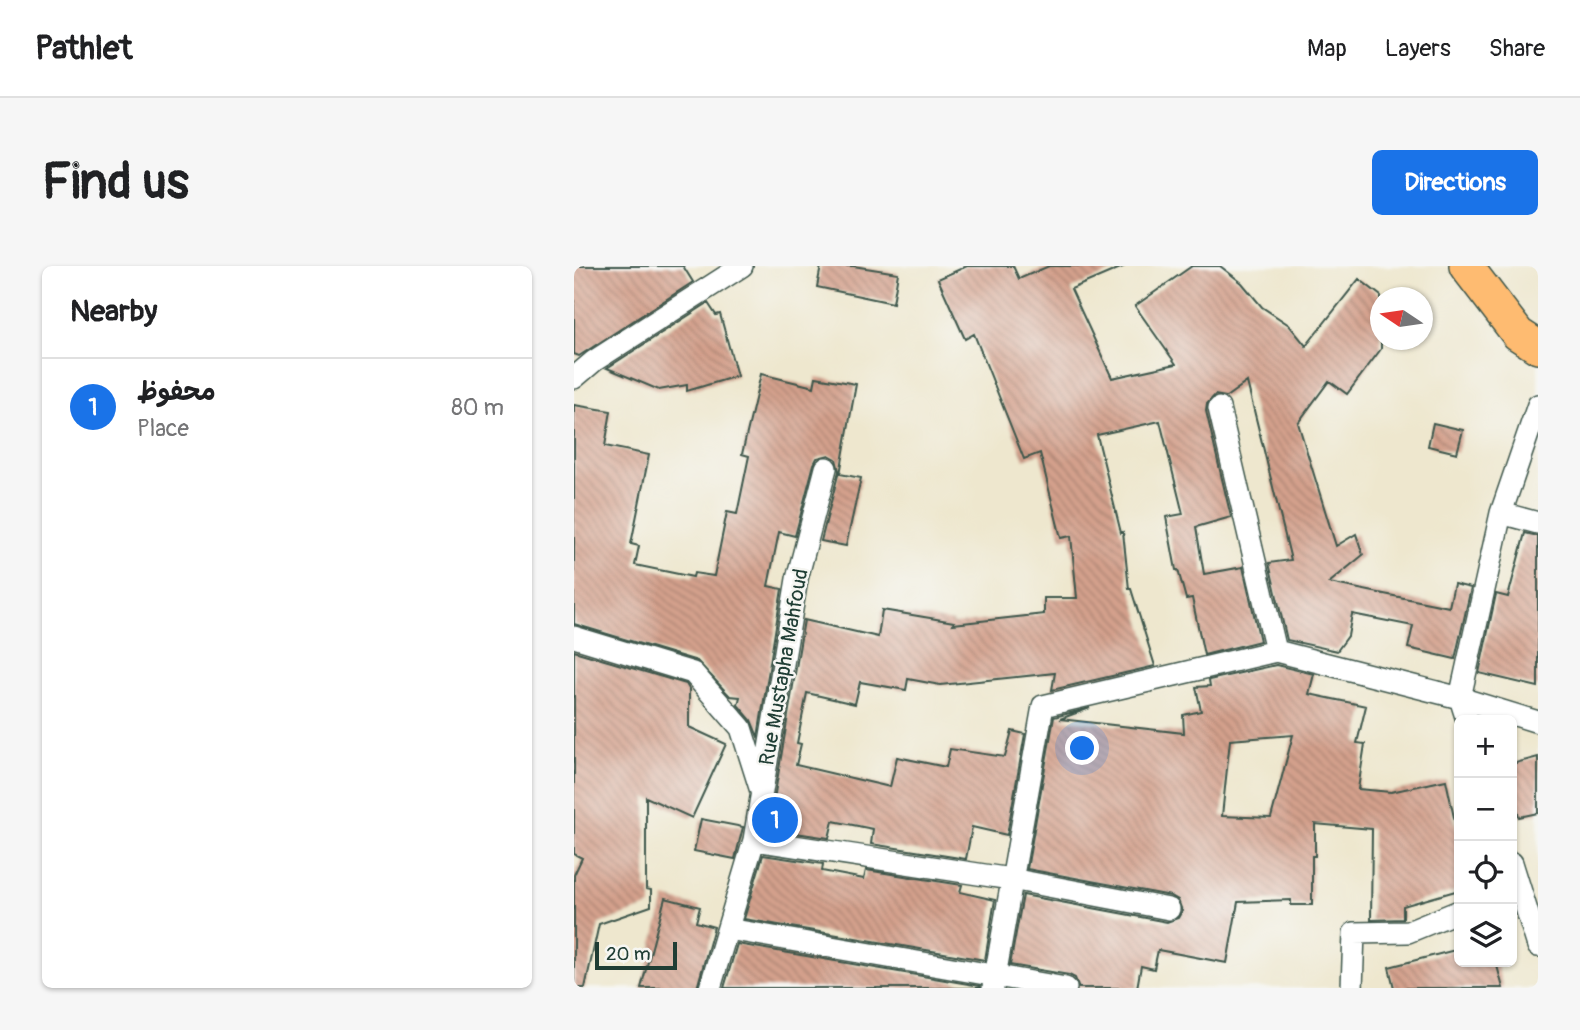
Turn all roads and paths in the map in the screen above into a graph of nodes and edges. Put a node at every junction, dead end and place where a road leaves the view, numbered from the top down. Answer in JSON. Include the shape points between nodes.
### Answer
{"nodes":[{"id":1,"x":742,"y":266,"type":"edge"},
{"id":2,"x":1466,"y":266,"type":"edge"},
{"id":3,"x":1538,"y":347,"type":"edge"},
{"id":4,"x":574,"y":378,"type":"edge"},
{"id":5,"x":1538,"y":405,"type":"edge"},
{"id":6,"x":1219,"y":408,"type":"dead end"},
{"id":7,"x":826,"y":468,"type":"dead end"},
{"id":8,"x":1501,"y":513,"type":"junction"},
{"id":9,"x":1538,"y":523,"type":"edge"},
{"id":10,"x":574,"y":637,"type":"edge"},
{"id":11,"x":1276,"y":651,"type":"junction"},
{"id":12,"x":1460,"y":698,"type":"junction"},
{"id":13,"x":1465,"y":715,"type":"edge"},
{"id":14,"x":1538,"y":722,"type":"edge"},
{"id":15,"x":762,"y":797,"type":"junction"},
{"id":16,"x":754,"y":840,"type":"junction"},
{"id":17,"x":1011,"y":879,"type":"junction"},
{"id":18,"x":1523,"y":885,"type":"edge"},
{"id":19,"x":1169,"y":909,"type":"dead end"},
{"id":20,"x":1454,"y":913,"type":"edge"},
{"id":21,"x":728,"y":929,"type":"junction"},
{"id":22,"x":1538,"y":946,"type":"edge"},
{"id":23,"x":994,"y":982,"type":"edge"},
{"id":24,"x":709,"y":988,"type":"edge"},
{"id":25,"x":1066,"y":988,"type":"edge"},
{"id":26,"x":1352,"y":988,"type":"edge"}],
"edges":[{"from":1,"to":4,"type":"street"},
{"from":2,"to":3,"type":"main road","via":[[1518,334]]},
{"from":5,"to":8,"type":"street"},
{"from":6,"to":11,"type":"street"},
{"from":7,"to":15,"type":"street","name":"Rue Mustapha Mahfoud","via":[[797,579]]},
{"from":8,"to":9,"type":"street"},
{"from":8,"to":12,"type":"street"},
{"from":10,"to":15,"type":"street","via":[[693,673],[741,729]]},
{"from":11,"to":12,"type":"street"},
{"from":11,"to":17,"type":"street","via":[[1043,706]]},
{"from":12,"to":13,"type":"street"},
{"from":12,"to":14,"type":"street"},
{"from":15,"to":16,"type":"street","name":"Rue Mustapha Mahfoud"},
{"from":16,"to":17,"type":"street"},
{"from":16,"to":21,"type":"street","name":"Rue Mustapha Mahfoud"},
{"from":17,"to":19,"type":"street"},
{"from":17,"to":23,"type":"street"},
{"from":18,"to":22,"type":"street"},
{"from":20,"to":26,"type":"street","via":[[1408,932],[1354,933]]},
{"from":21,"to":23,"type":"street"},
{"from":21,"to":24,"type":"street","name":"Rue Mustapha Mahfoud"},
{"from":23,"to":25,"type":"street"}]}
